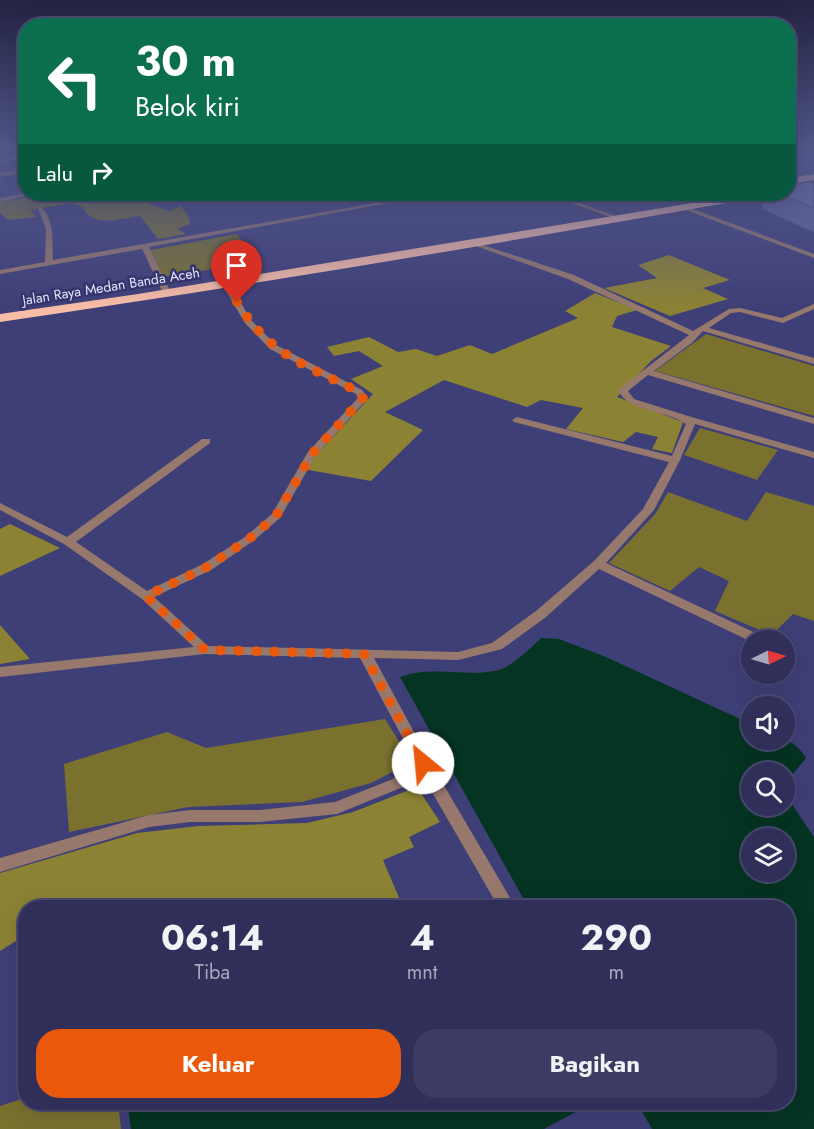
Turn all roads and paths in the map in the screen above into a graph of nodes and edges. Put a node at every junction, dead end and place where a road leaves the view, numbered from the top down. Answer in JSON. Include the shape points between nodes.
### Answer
{"nodes":[{"id":1,"x":371,"y":203,"type":"edge"},
{"id":2,"x":575,"y":203,"type":"edge"},
{"id":3,"x":665,"y":203,"type":"edge"},
{"id":4,"x":713,"y":203,"type":"edge"},
{"id":5,"x":40,"y":208,"type":"dead end"},
{"id":6,"x":685,"y":208,"type":"junction"},
{"id":7,"x":605,"y":213,"type":"junction"},
{"id":8,"x":621,"y":219,"type":"junction"},
{"id":9,"x":472,"y":243,"type":"junction"},
{"id":10,"x":144,"y":245,"type":"junction"},
{"id":11,"x":814,"y":256,"type":"edge"},
{"id":12,"x":49,"y":263,"type":"junction"},
{"id":13,"x":0,"y":272,"type":"edge"},
{"id":14,"x":161,"y":283,"type":"junction"},
{"id":15,"x":225,"y":283,"type":"junction"},
{"id":16,"x":167,"y":293,"type":"junction"},
{"id":17,"x":814,"y":306,"type":"edge"},
{"id":18,"x":0,"y":307,"type":"edge"},
{"id":19,"x":0,"y":318,"type":"edge"},
{"id":20,"x":699,"y":331,"type":"junction"},
{"id":21,"x":814,"y":361,"type":"edge"},
{"id":22,"x":646,"y":372,"type":"junction"},
{"id":23,"x":516,"y":420,"type":"dead end"},
{"id":24,"x":687,"y":420,"type":"junction"},
{"id":25,"x":814,"y":421,"type":"edge"},
{"id":26,"x":206,"y":441,"type":"dead end"},
{"id":27,"x":814,"y":455,"type":"edge"},
{"id":28,"x":675,"y":460,"type":"junction"},
{"id":29,"x":0,"y":506,"type":"edge"},
{"id":30,"x":68,"y":542,"type":"junction"},
{"id":31,"x":598,"y":564,"type":"junction"},
{"id":32,"x":146,"y":596,"type":"junction"},
{"id":33,"x":741,"y":632,"type":"edge"},
{"id":34,"x":205,"y":650,"type":"junction"},
{"id":35,"x":364,"y":654,"type":"junction"},
{"id":36,"x":0,"y":672,"type":"edge"},
{"id":37,"x":423,"y":763,"type":"junction"},
{"id":38,"x":0,"y":865,"type":"edge"},
{"id":39,"x":503,"y":900,"type":"edge"}],
"edges":[{"from":1,"to":10,"type":"street"},
{"from":2,"to":7,"type":"street"},
{"from":3,"to":7,"type":"highway","name":"Jalan Raya Medan Banda Aceh"},
{"from":4,"to":6,"type":"highway","name":"Jalan Raya Medan Banda Aceh"},
{"from":5,"to":12,"type":"street","via":[[49,229]]},
{"from":6,"to":8,"type":"highway","name":"Jalan Raya Medan Banda Aceh"},
{"from":6,"to":11,"type":"street"},
{"from":7,"to":8,"type":"street"},
{"from":7,"to":14,"type":"highway","name":"Jalan Raya Medan Banda Aceh"},
{"from":8,"to":9,"type":"highway","name":"Jalan Raya Medan Banda Aceh"},
{"from":9,"to":15,"type":"highway","name":"Jalan Raya Medan Banda Aceh"},
{"from":9,"to":20,"type":"street","via":[[571,277]]},
{"from":10,"to":12,"type":"street"},
{"from":10,"to":14,"type":"street"},
{"from":12,"to":13,"type":"street"},
{"from":14,"to":16,"type":"street"},
{"from":14,"to":18,"type":"highway","name":"Jalan Raya Medan Banda Aceh"},
{"from":15,"to":16,"type":"highway","name":"Jalan Raya Medan Banda Aceh"},
{"from":15,"to":32,"type":"street","via":[[248,321],[273,347],[359,392],[363,398],[312,454],[276,516],[207,567]]},
{"from":16,"to":19,"type":"highway","name":"Jalan Raya Medan Banda Aceh"},
{"from":17,"to":20,"type":"street","via":[[783,321],[729,311]]},
{"from":20,"to":21,"type":"street"},
{"from":20,"to":22,"type":"street"},
{"from":22,"to":24,"type":"street","via":[[625,387],[625,395],[631,401]]},
{"from":22,"to":25,"type":"street"},
{"from":23,"to":28,"type":"street"},
{"from":24,"to":27,"type":"street"},
{"from":24,"to":28,"type":"street","via":[[691,423]]},
{"from":26,"to":30,"type":"street"},
{"from":28,"to":31,"type":"street","via":[[648,510]]},
{"from":29,"to":30,"type":"street"},
{"from":30,"to":32,"type":"street"},
{"from":31,"to":33,"type":"street"},
{"from":31,"to":35,"type":"street","via":[[542,614],[497,646],[458,656]]},
{"from":32,"to":34,"type":"street"},
{"from":34,"to":35,"type":"street"},
{"from":34,"to":36,"type":"street"},
{"from":35,"to":37,"type":"street"},
{"from":37,"to":38,"type":"street","via":[[398,783],[337,808],[149,821]]},
{"from":37,"to":39,"type":"street"}]}
